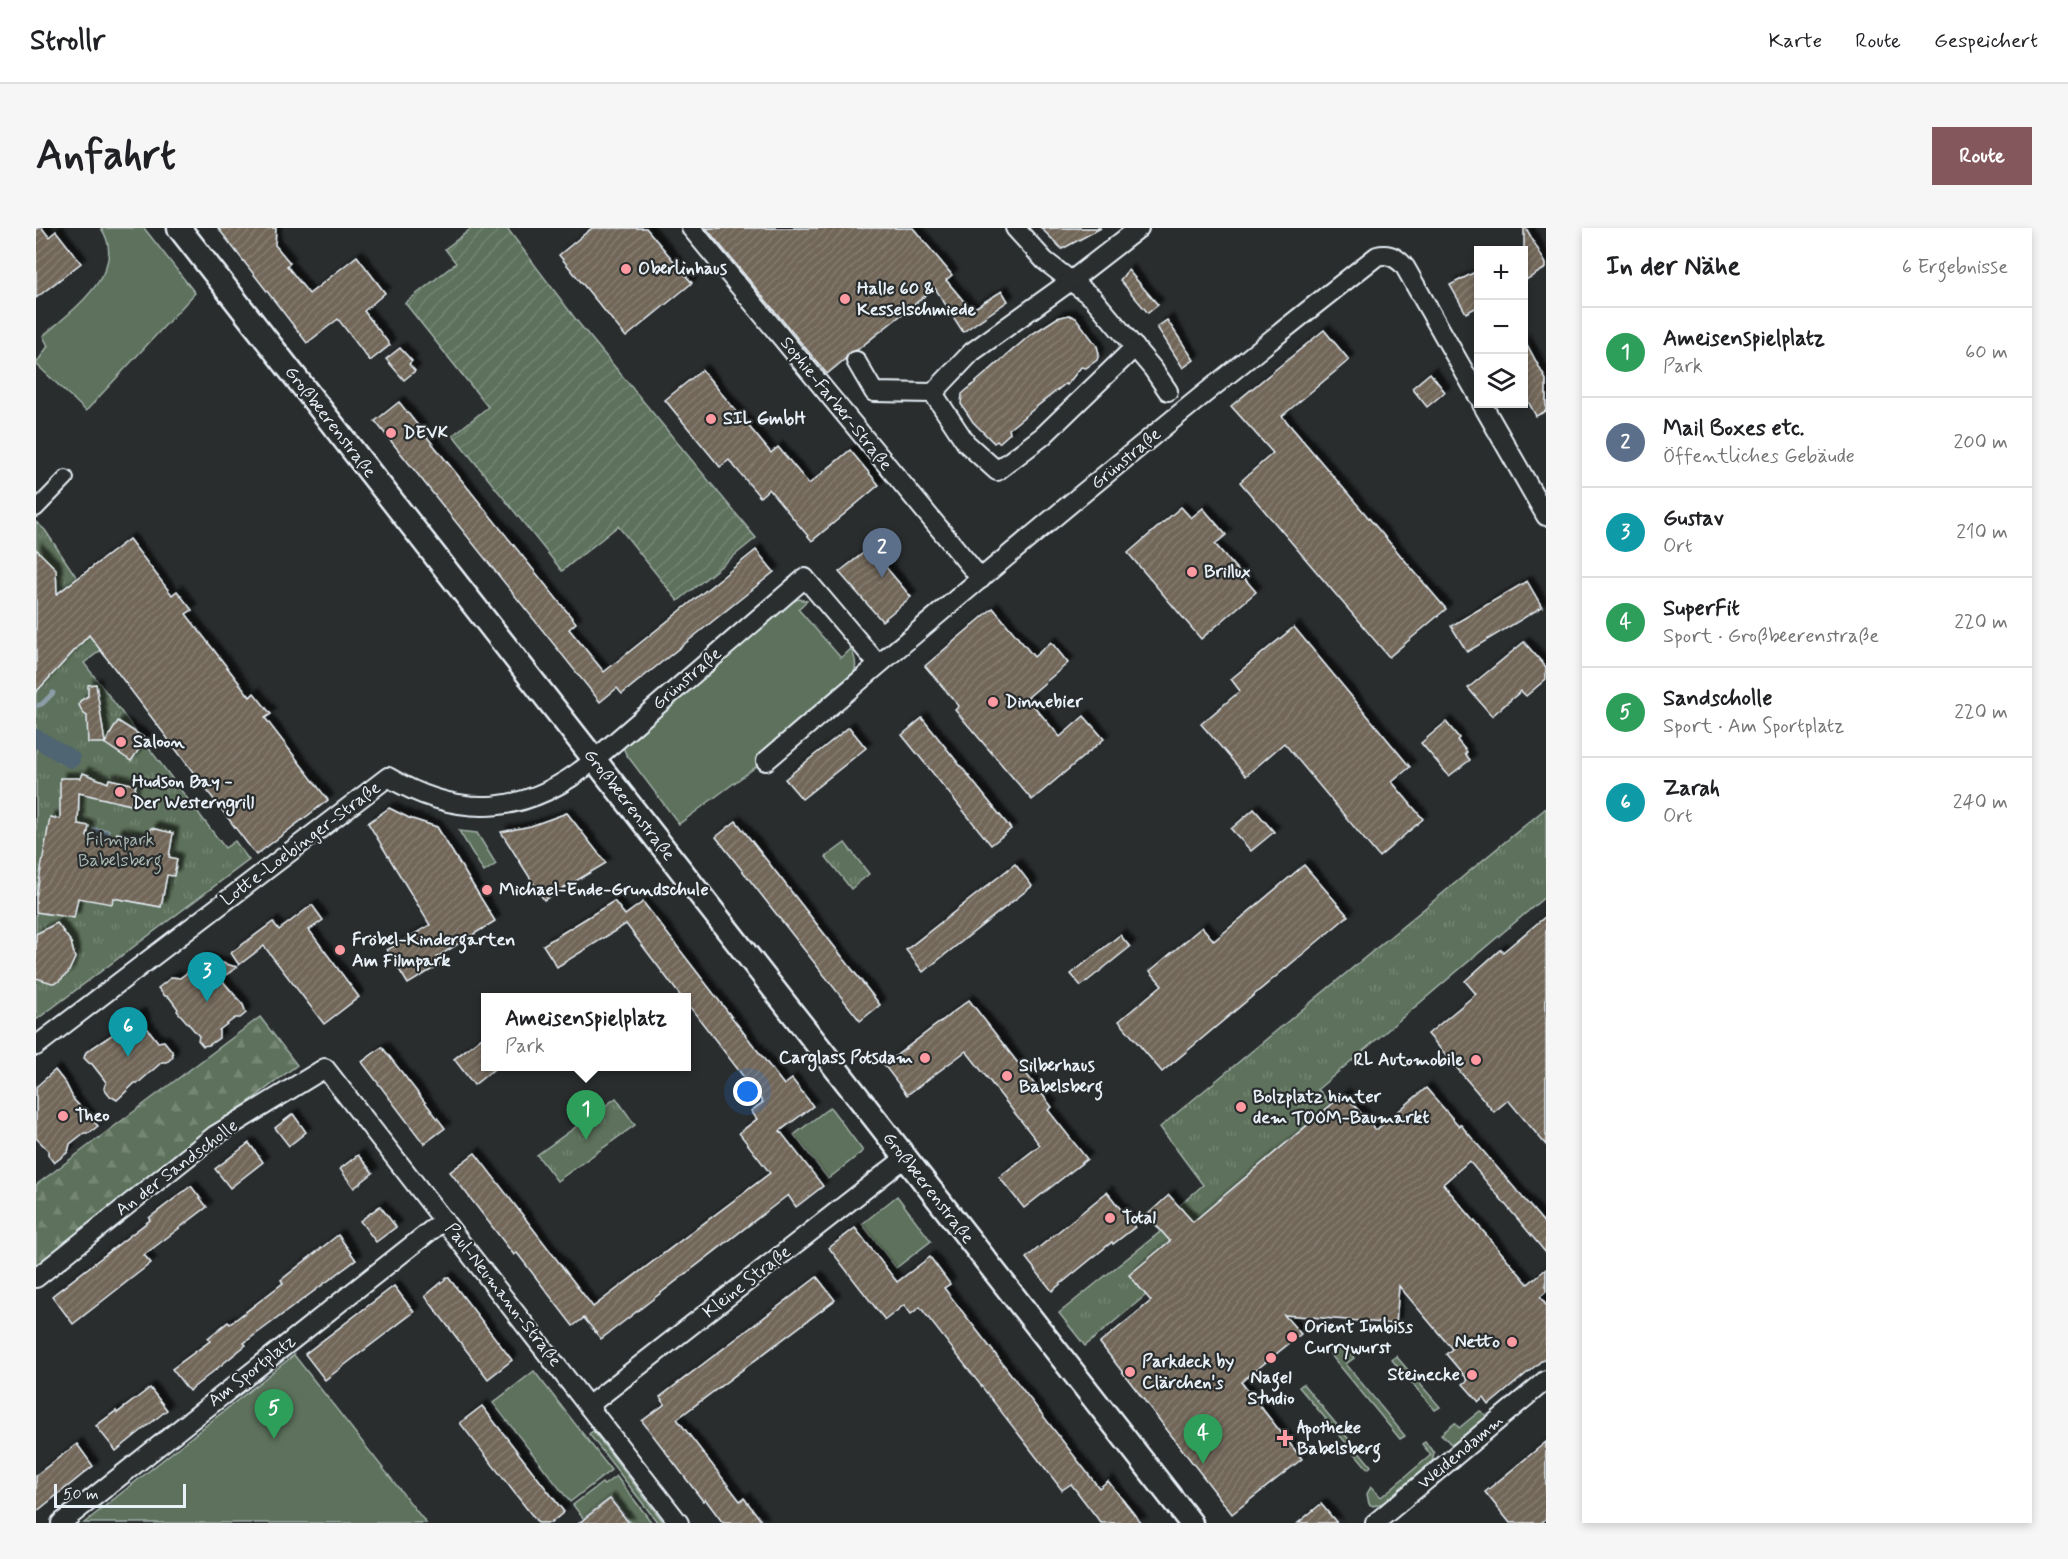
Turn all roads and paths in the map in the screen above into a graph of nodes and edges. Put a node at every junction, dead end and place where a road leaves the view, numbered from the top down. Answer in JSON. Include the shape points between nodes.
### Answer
{"nodes":[{"id":1,"x":179,"y":228,"type":"edge"},
{"id":2,"x":691,"y":228,"type":"edge"},
{"id":3,"x":1015,"y":228,"type":"edge"},
{"id":4,"x":1138,"y":228,"type":"edge"},
{"id":5,"x":1072,"y":280,"type":"junction"},
{"id":6,"x":1135,"y":347,"type":"junction"},
{"id":7,"x":856,"y":361,"type":"dead end"},
{"id":8,"x":1474,"y":387,"type":"edge"},
{"id":9,"x":1168,"y":391,"type":"dead end"},
{"id":10,"x":933,"y":393,"type":"junction"},
{"id":11,"x":1484,"y":408,"type":"edge"},
{"id":12,"x":66,"y":478,"type":"dead end"},
{"id":13,"x":36,"y":509,"type":"edge"},
{"id":14,"x":1546,"y":516,"type":"edge"},
{"id":15,"x":981,"y":579,"type":"junction"},
{"id":16,"x":878,"y":664,"type":"junction"},
{"id":17,"x":594,"y":760,"type":"junction"},
{"id":18,"x":766,"y":761,"type":"dead end"},
{"id":19,"x":36,"y":1046,"type":"edge"},
{"id":20,"x":325,"y":1068,"type":"joint"},
{"id":21,"x":905,"y":1158,"type":"junction"},
{"id":22,"x":444,"y":1220,"type":"junction"},
{"id":23,"x":36,"y":1278,"type":"edge"},
{"id":24,"x":1546,"y":1380,"type":"edge"},
{"id":25,"x":588,"y":1406,"type":"junction"},
{"id":26,"x":61,"y":1523,"type":"edge"},
{"id":27,"x":679,"y":1523,"type":"edge"},
{"id":28,"x":1191,"y":1523,"type":"edge"},
{"id":29,"x":1375,"y":1523,"type":"edge"}],
"edges":[{"from":1,"to":17,"type":"street","name":"Großbeerenstraße"},
{"from":2,"to":15,"type":"street","name":"Sophie-Farber-Straße"},
{"from":3,"to":5,"type":"street","via":[[1045,261]]},
{"from":4,"to":5,"type":"street"},
{"from":5,"to":6,"type":"street"},
{"from":5,"to":10,"type":"street","via":[[972,352]]},
{"from":6,"to":9,"type":"street"},
{"from":6,"to":10,"type":"street","via":[[1043,436],[997,471],[966,443]]},
{"from":7,"to":10,"type":"street","via":[[874,392]]},
{"from":8,"to":15,"type":"street","name":"Grünstraße","via":[[1405,267],[1392,256],[1377,256]]},
{"from":11,"to":14,"type":"street"},
{"from":12,"to":13,"type":"street"},
{"from":15,"to":16,"type":"street","name":"Grünstraße"},
{"from":16,"to":17,"type":"street","name":"Grünstraße","via":[[805,578]]},
{"from":16,"to":18,"type":"street","name":"Grünstraße"},
{"from":17,"to":19,"type":"street","name":"Lotte-Loebinger-Straße","via":[[557,787],[494,806],[449,803],[408,789],[388,777]]},
{"from":17,"to":21,"type":"street","name":"Großbeerenstraße"},
{"from":20,"to":22,"type":"street","name":"Paul-Neumann-Straße"},
{"from":20,"to":23,"type":"street","name":"An der Sandscholle","via":[[214,1136]]},
{"from":21,"to":25,"type":"street","name":"Kleine Straße"},
{"from":21,"to":28,"type":"street","name":"Großbeerenstraße"},
{"from":22,"to":25,"type":"street","name":"Paul-Neumann-Straße"},
{"from":22,"to":26,"type":"street","name":"Am Sportplatz"},
{"from":24,"to":29,"type":"street","name":"Weidendamm"},
{"from":25,"to":27,"type":"street","name":"Paul-Neumann-Straße"}]}
